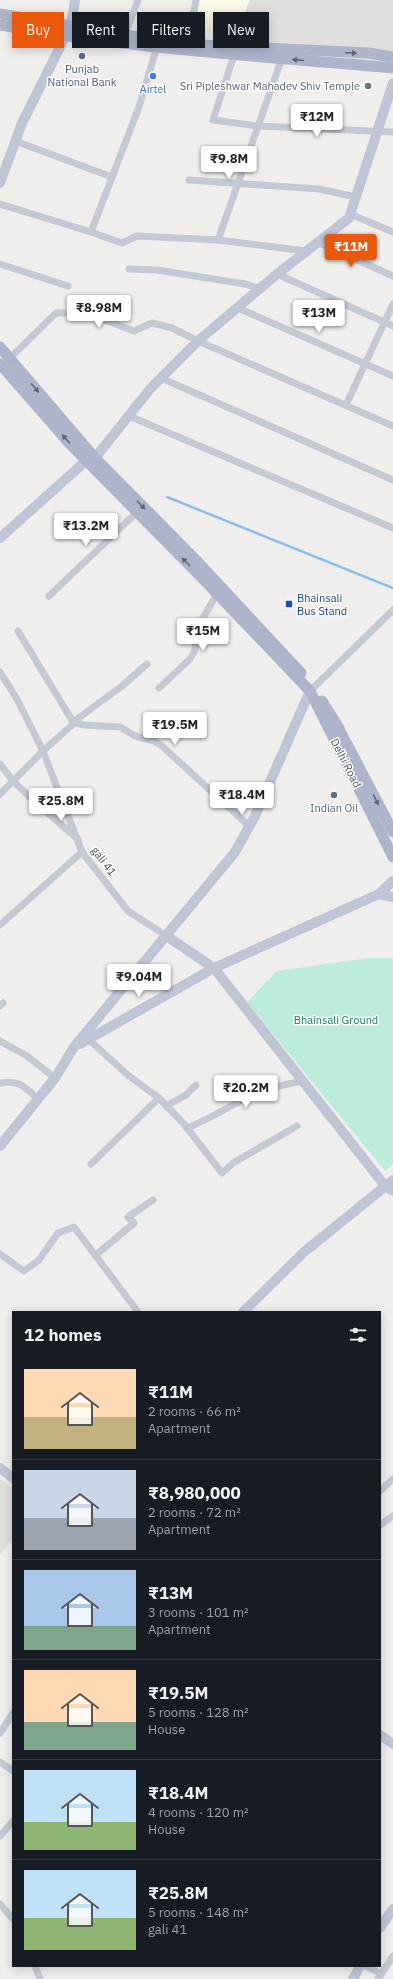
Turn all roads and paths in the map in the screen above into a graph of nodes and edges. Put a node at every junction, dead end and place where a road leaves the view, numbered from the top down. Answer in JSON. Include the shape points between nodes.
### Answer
{"nodes":[{"id":1,"x":75,"y":0,"type":"edge"},
{"id":2,"x":138,"y":0,"type":"edge"},
{"id":3,"x":196,"y":0,"type":"edge"},
{"id":4,"x":194,"y":12,"type":"edge"},
{"id":5,"x":0,"y":14,"type":"edge"},
{"id":6,"x":129,"y":24,"type":"edge"},
{"id":7,"x":0,"y":25,"type":"edge"},
{"id":8,"x":71,"y":25,"type":"junction"},
{"id":9,"x":65,"y":37,"type":"junction"},
{"id":10,"x":137,"y":42,"type":"edge"},
{"id":11,"x":205,"y":45,"type":"edge"},
{"id":12,"x":157,"y":48,"type":"edge"},
{"id":13,"x":183,"y":48,"type":"edge"},
{"id":14,"x":234,"y":56,"type":"junction"},
{"id":15,"x":393,"y":57,"type":"edge"},
{"id":16,"x":282,"y":58,"type":"junction"},
{"id":17,"x":393,"y":68,"type":"edge"},
{"id":18,"x":393,"y":83,"type":"edge"},
{"id":19,"x":258,"y":126,"type":"junction"},
{"id":20,"x":377,"y":132,"type":"junction"},
{"id":21,"x":393,"y":132,"type":"edge"},
{"id":22,"x":15,"y":141,"type":"junction"},
{"id":23,"x":112,"y":177,"type":"junction"},
{"id":24,"x":189,"y":180,"type":"dead end"},
{"id":25,"x":0,"y":183,"type":"edge"},
{"id":26,"x":238,"y":183,"type":"junction"},
{"id":27,"x":356,"y":197,"type":"junction"},
{"id":28,"x":0,"y":204,"type":"edge"},
{"id":29,"x":350,"y":214,"type":"junction"},
{"id":30,"x":92,"y":232,"type":"junction"},
{"id":31,"x":393,"y":232,"type":"edge"},
{"id":32,"x":218,"y":240,"type":"junction"},
{"id":33,"x":318,"y":242,"type":"junction"},
{"id":34,"x":306,"y":251,"type":"junction"},
{"id":35,"x":0,"y":264,"type":"edge"},
{"id":36,"x":128,"y":269,"type":"dead end"},
{"id":37,"x":276,"y":274,"type":"junction"},
{"id":38,"x":393,"y":276,"type":"edge"},
{"id":39,"x":68,"y":286,"type":"dead end"},
{"id":40,"x":261,"y":289,"type":"junction"},
{"id":41,"x":393,"y":304,"type":"edge"},
{"id":42,"x":238,"y":308,"type":"junction"},
{"id":43,"x":385,"y":323,"type":"junction"},
{"id":44,"x":393,"y":326,"type":"edge"},
{"id":45,"x":198,"y":342,"type":"junction"},
{"id":46,"x":0,"y":347,"type":"edge"},
{"id":47,"x":5,"y":361,"type":"edge"},
{"id":48,"x":366,"y":365,"type":"junction"},
{"id":49,"x":393,"y":376,"type":"edge"},
{"id":50,"x":161,"y":378,"type":"junction"},
{"id":51,"x":346,"y":406,"type":"junction"},
{"id":52,"x":129,"y":416,"type":"junction"},
{"id":53,"x":393,"y":426,"type":"edge"},
{"id":54,"x":91,"y":459,"type":"junction"},
{"id":55,"x":393,"y":480,"type":"edge"},
{"id":56,"x":136,"y":513,"type":"junction"},
{"id":57,"x":393,"y":528,"type":"edge"},
{"id":58,"x":0,"y":538,"type":"edge"},
{"id":59,"x":217,"y":594,"type":"junction"},
{"id":60,"x":49,"y":596,"type":"dead end"},
{"id":61,"x":393,"y":610,"type":"edge"},
{"id":62,"x":18,"y":631,"type":"dead end"},
{"id":63,"x":147,"y":664,"type":"dead end"},
{"id":64,"x":0,"y":672,"type":"edge"},
{"id":65,"x":159,"y":688,"type":"dead end"},
{"id":66,"x":312,"y":689,"type":"junction"},
{"id":67,"x":73,"y":722,"type":"junction"},
{"id":68,"x":43,"y":751,"type":"junction"},
{"id":69,"x":0,"y":764,"type":"edge"},
{"id":70,"x":3,"y":773,"type":"edge"},
{"id":71,"x":13,"y":781,"type":"junction"},
{"id":72,"x":0,"y":794,"type":"edge"},
{"id":73,"x":249,"y":826,"type":"junction"},
{"id":74,"x":393,"y":832,"type":"edge"},
{"id":75,"x":78,"y":839,"type":"junction"},
{"id":76,"x":82,"y":852,"type":"junction"},
{"id":77,"x":393,"y":857,"type":"edge"},
{"id":78,"x":393,"y":881,"type":"edge"},
{"id":79,"x":380,"y":894,"type":"junction"},
{"id":80,"x":393,"y":897,"type":"edge"},
{"id":81,"x":0,"y":925,"type":"edge"},
{"id":82,"x":165,"y":935,"type":"junction"},
{"id":83,"x":214,"y":968,"type":"junction"},
{"id":84,"x":88,"y":1039,"type":"junction"},
{"id":85,"x":0,"y":1041,"type":"edge"},
{"id":86,"x":74,"y":1046,"type":"junction"},
{"id":87,"x":55,"y":1078,"type":"junction"},
{"id":88,"x":303,"y":1081,"type":"junction"},
{"id":89,"x":0,"y":1083,"type":"edge"},
{"id":90,"x":196,"y":1085,"type":"dead end"},
{"id":91,"x":38,"y":1098,"type":"junction"},
{"id":92,"x":159,"y":1098,"type":"junction"},
{"id":93,"x":166,"y":1106,"type":"junction"},
{"id":94,"x":297,"y":1126,"type":"dead end"},
{"id":95,"x":187,"y":1128,"type":"junction"},
{"id":96,"x":0,"y":1146,"type":"edge"},
{"id":97,"x":91,"y":1164,"type":"dead end"},
{"id":98,"x":390,"y":1185,"type":"edge"},
{"id":99,"x":153,"y":1200,"type":"dead end"},
{"id":100,"x":0,"y":1254,"type":"edge"},
{"id":101,"x":96,"y":1255,"type":"junction"},
{"id":102,"x":137,"y":1311,"type":"edge"},
{"id":103,"x":244,"y":1311,"type":"edge"},
{"id":104,"x":0,"y":1468,"type":"edge"},
{"id":105,"x":12,"y":1476,"type":"edge"},
{"id":106,"x":393,"y":1479,"type":"edge"},
{"id":107,"x":381,"y":1490,"type":"edge"},
{"id":108,"x":393,"y":1516,"type":"edge"},
{"id":109,"x":381,"y":1524,"type":"edge"},
{"id":110,"x":12,"y":1715,"type":"edge"},
{"id":111,"x":0,"y":1733,"type":"edge"},
{"id":112,"x":381,"y":1736,"type":"edge"},
{"id":113,"x":393,"y":1744,"type":"edge"},
{"id":114,"x":0,"y":1762,"type":"edge"},
{"id":115,"x":12,"y":1770,"type":"edge"},
{"id":116,"x":12,"y":1822,"type":"edge"},
{"id":117,"x":0,"y":1836,"type":"edge"},
{"id":118,"x":0,"y":1904,"type":"edge"},
{"id":119,"x":393,"y":1909,"type":"edge"},
{"id":120,"x":12,"y":1918,"type":"edge"},
{"id":121,"x":381,"y":1927,"type":"edge"},
{"id":122,"x":393,"y":1956,"type":"edge"},
{"id":123,"x":35,"y":1967,"type":"edge"},
{"id":124,"x":359,"y":1967,"type":"edge"},
{"id":125,"x":367,"y":1967,"type":"edge"},
{"id":126,"x":380,"y":1976,"type":"edge"},
{"id":127,"x":40,"y":1979,"type":"edge"},
{"id":128,"x":353,"y":1979,"type":"edge"}],
"edges":[{"from":1,"to":8,"type":"street"},
{"from":2,"to":6,"type":"street"},
{"from":3,"to":4,"type":"street"},
{"from":5,"to":8,"type":"main road"},
{"from":7,"to":9,"type":"main road"},
{"from":8,"to":9,"type":"street"},
{"from":9,"to":10,"type":"main road"},
{"from":9,"to":22,"type":"street"},
{"from":11,"to":15,"type":"main road","one_way":true,"via":[[370,53]]},
{"from":12,"to":23,"type":"street","via":[[139,107]]},
{"from":13,"to":14,"type":"main road"},
{"from":14,"to":16,"type":"main road"},
{"from":14,"to":19,"type":"street","via":[[213,120]]},
{"from":17,"to":16,"type":"main road","one_way":true},
{"from":16,"to":19,"type":"street"},
{"from":18,"to":20,"type":"street"},
{"from":19,"to":20,"type":"street"},
{"from":19,"to":26,"type":"street"},
{"from":20,"to":21,"type":"street"},
{"from":20,"to":27,"type":"street"},
{"from":22,"to":23,"type":"street"},
{"from":22,"to":25,"type":"street"},
{"from":23,"to":30,"type":"street"},
{"from":24,"to":26,"type":"street"},
{"from":26,"to":27,"type":"street","via":[[319,189]]},
{"from":26,"to":32,"type":"street"},
{"from":27,"to":29,"type":"street"},
{"from":28,"to":30,"type":"street"},
{"from":29,"to":31,"type":"street"},
{"from":29,"to":33,"type":"street","via":[[349,218]]},
{"from":30,"to":32,"type":"street","via":[[122,243],[137,236]]},
{"from":32,"to":34,"type":"street"},
{"from":33,"to":34,"type":"street"},
{"from":33,"to":38,"type":"street"},
{"from":34,"to":37,"type":"street"},
{"from":35,"to":39,"type":"street"},
{"from":36,"to":40,"type":"street","via":[[157,270],[245,284]]},
{"from":37,"to":40,"type":"street"},
{"from":37,"to":43,"type":"street"},
{"from":40,"to":42,"type":"street"},
{"from":41,"to":43,"type":"street"},
{"from":42,"to":45,"type":"street"},
{"from":42,"to":48,"type":"street"},
{"from":43,"to":44,"type":"street"},
{"from":43,"to":48,"type":"street"},
{"from":45,"to":47,"type":"street","via":[[162,325],[152,323],[134,331],[77,313],[56,313]]},
{"from":45,"to":50,"type":"street"},
{"from":45,"to":51,"type":"street"},
{"from":46,"to":47,"type":"main road"},
{"from":47,"to":54,"type":"main road","via":[[71,445]]},
{"from":48,"to":49,"type":"street"},
{"from":48,"to":51,"type":"street"},
{"from":50,"to":52,"type":"street"},
{"from":50,"to":55,"type":"street"},
{"from":51,"to":53,"type":"street"},
{"from":52,"to":54,"type":"street"},
{"from":52,"to":57,"type":"street"},
{"from":54,"to":56,"type":"main road"},
{"from":54,"to":58,"type":"street"},
{"from":54,"to":66,"type":"main road","one_way":true,"via":[[196,560]]},
{"from":59,"to":56,"type":"main road","one_way":true},
{"from":56,"to":60,"type":"street"},
{"from":59,"to":65,"type":"street","via":[[201,621],[190,660]]},
{"from":59,"to":66,"type":"main road"},
{"from":61,"to":66,"type":"street"},
{"from":62,"to":67,"type":"street"},
{"from":63,"to":67,"type":"street"},
{"from":64,"to":68,"type":"street","name":"gali 41","via":[[17,699]]},
{"from":66,"to":73,"type":"street"},
{"from":66,"to":74,"type":"main road","one_way":true,"via":[[337,725]]},
{"from":66,"to":77,"type":"main road","name":"Delhi Road"},
{"from":67,"to":68,"type":"street"},
{"from":67,"to":73,"type":"street","via":[[120,727],[135,736],[154,741]]},
{"from":68,"to":71,"type":"street"},
{"from":68,"to":75,"type":"street","name":"gali 41"},
{"from":69,"to":70,"type":"street"},
{"from":70,"to":71,"type":"street"},
{"from":71,"to":72,"type":"street"},
{"from":71,"to":75,"type":"street"},
{"from":73,"to":82,"type":"street","via":[[235,852]]},
{"from":75,"to":76,"type":"street","name":"gali 41"},
{"from":76,"to":81,"type":"street"},
{"from":76,"to":82,"type":"street","name":"gali 41","via":[[128,911]]},
{"from":78,"to":79,"type":"street"},
{"from":79,"to":80,"type":"street"},
{"from":79,"to":83,"type":"street"},
{"from":82,"to":83,"type":"street"},
{"from":82,"to":86,"type":"street"},
{"from":83,"to":84,"type":"street"},
{"from":83,"to":88,"type":"street"},
{"from":84,"to":86,"type":"street"},
{"from":84,"to":92,"type":"street"},
{"from":85,"to":87,"type":"street","via":[[26,1056]]},
{"from":86,"to":87,"type":"street"},
{"from":87,"to":91,"type":"street"},
{"from":88,"to":95,"type":"street","via":[[262,1091],[241,1100],[210,1119]]},
{"from":88,"to":98,"type":"street"},
{"from":89,"to":91,"type":"street","via":[[13,1081],[26,1087]]},
{"from":90,"to":93,"type":"street","via":[[186,1095]]},
{"from":91,"to":96,"type":"street"},
{"from":92,"to":93,"type":"street"},
{"from":92,"to":97,"type":"street"},
{"from":93,"to":95,"type":"street"},
{"from":94,"to":95,"type":"street","via":[[233,1163],[222,1173]]},
{"from":98,"to":103,"type":"street","via":[[304,1252]]},
{"from":99,"to":101,"type":"street","via":[[128,1217],[134,1223]]},
{"from":100,"to":101,"type":"street","via":[[24,1271],[39,1260],[58,1234],[74,1226]]},
{"from":101,"to":102,"type":"street"},
{"from":104,"to":105,"type":"street"},
{"from":106,"to":107,"type":"street"},
{"from":108,"to":109,"type":"street"},
{"from":110,"to":111,"type":"street"},
{"from":112,"to":113,"type":"street"},
{"from":114,"to":115,"type":"street"},
{"from":116,"to":117,"type":"street"},
{"from":118,"to":120,"type":"street"},
{"from":119,"to":121,"type":"street"},
{"from":122,"to":126,"type":"street"},
{"from":123,"to":127,"type":"street"},
{"from":124,"to":128,"type":"street"},
{"from":125,"to":126,"type":"street"}]}
